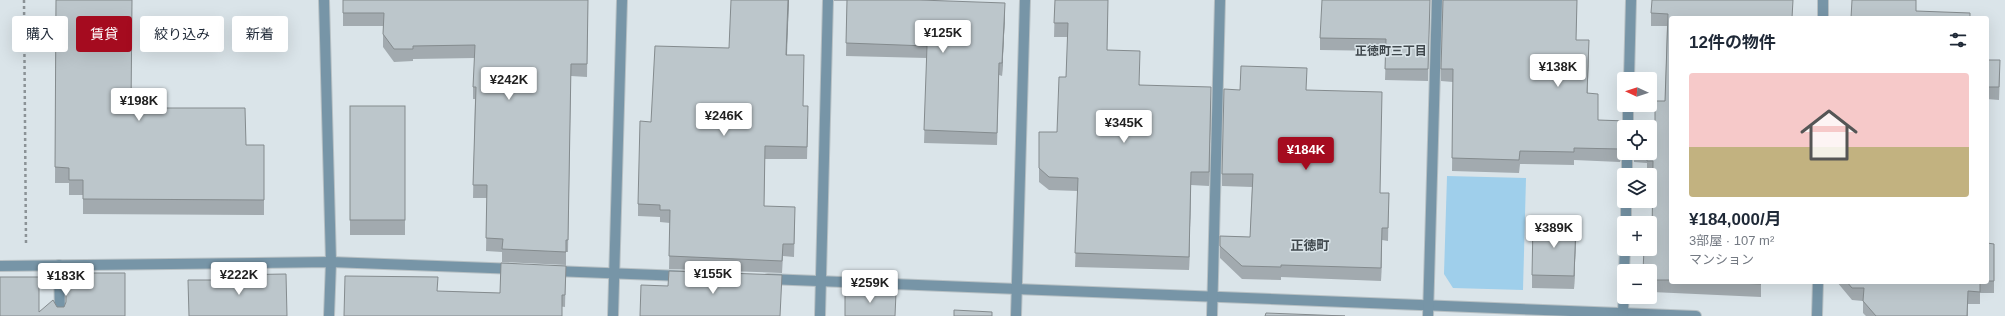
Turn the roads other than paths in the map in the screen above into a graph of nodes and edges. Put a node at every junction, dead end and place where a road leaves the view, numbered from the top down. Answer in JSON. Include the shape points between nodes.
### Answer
{"nodes":[{"id":1,"x":324,"y":0,"type":"edge"},
{"id":2,"x":622,"y":0,"type":"edge"},
{"id":3,"x":828,"y":0,"type":"edge"},
{"id":4,"x":1025,"y":0,"type":"edge"},
{"id":5,"x":1220,"y":0,"type":"edge"},
{"id":6,"x":1437,"y":0,"type":"edge"},
{"id":7,"x":1631,"y":0,"type":"edge"},
{"id":8,"x":1823,"y":0,"type":"edge"},
{"id":9,"x":1823,"y":16,"type":"edge"},
{"id":10,"x":1629,"y":72,"type":"edge"},
{"id":11,"x":331,"y":262,"type":"junction"},
{"id":12,"x":59,"y":265,"type":"junction"},
{"id":13,"x":0,"y":266,"type":"edge"},
{"id":14,"x":527,"y":270,"type":"edge"},
{"id":15,"x":543,"y":270,"type":"edge"},
{"id":16,"x":614,"y":273,"type":"junction"},
{"id":17,"x":694,"y":276,"type":"edge"},
{"id":18,"x":757,"y":279,"type":"edge"},
{"id":19,"x":821,"y":281,"type":"junction"},
{"id":20,"x":1818,"y":284,"type":"edge"},
{"id":21,"x":1017,"y":289,"type":"junction"},
{"id":22,"x":1212,"y":297,"type":"junction"},
{"id":23,"x":1621,"y":304,"type":"edge"},
{"id":24,"x":1428,"y":305,"type":"junction"},
{"id":25,"x":1619,"y":314,"type":"edge"},
{"id":26,"x":60,"y":316,"type":"edge"},
{"id":27,"x":328,"y":316,"type":"edge"},
{"id":28,"x":613,"y":316,"type":"edge"},
{"id":29,"x":820,"y":316,"type":"edge"},
{"id":30,"x":1016,"y":316,"type":"edge"},
{"id":31,"x":1212,"y":316,"type":"edge"},
{"id":32,"x":1428,"y":316,"type":"edge"},
{"id":33,"x":1696,"y":316,"type":"edge"},
{"id":34,"x":1817,"y":316,"type":"edge"}],
"edges":[{"from":1,"to":11,"type":"street"},
{"from":2,"to":16,"type":"street"},
{"from":3,"to":19,"type":"street"},
{"from":4,"to":21,"type":"street"},
{"from":5,"to":22,"type":"street"},
{"from":6,"to":24,"type":"street"},
{"from":7,"to":10,"type":"street"},
{"from":8,"to":9,"type":"street"},
{"from":11,"to":12,"type":"street"},
{"from":11,"to":14,"type":"street"},
{"from":11,"to":27,"type":"street"},
{"from":12,"to":13,"type":"street"},
{"from":12,"to":26,"type":"street"},
{"from":15,"to":16,"type":"street"},
{"from":16,"to":17,"type":"street"},
{"from":16,"to":28,"type":"street"},
{"from":18,"to":19,"type":"street"},
{"from":19,"to":21,"type":"street"},
{"from":19,"to":29,"type":"street"},
{"from":20,"to":34,"type":"street"},
{"from":21,"to":22,"type":"street"},
{"from":21,"to":30,"type":"street"},
{"from":22,"to":24,"type":"street"},
{"from":22,"to":31,"type":"street"},
{"from":23,"to":25,"type":"street"},
{"from":24,"to":25,"type":"street"},
{"from":24,"to":32,"type":"street"},
{"from":25,"to":33,"type":"street"}]}
